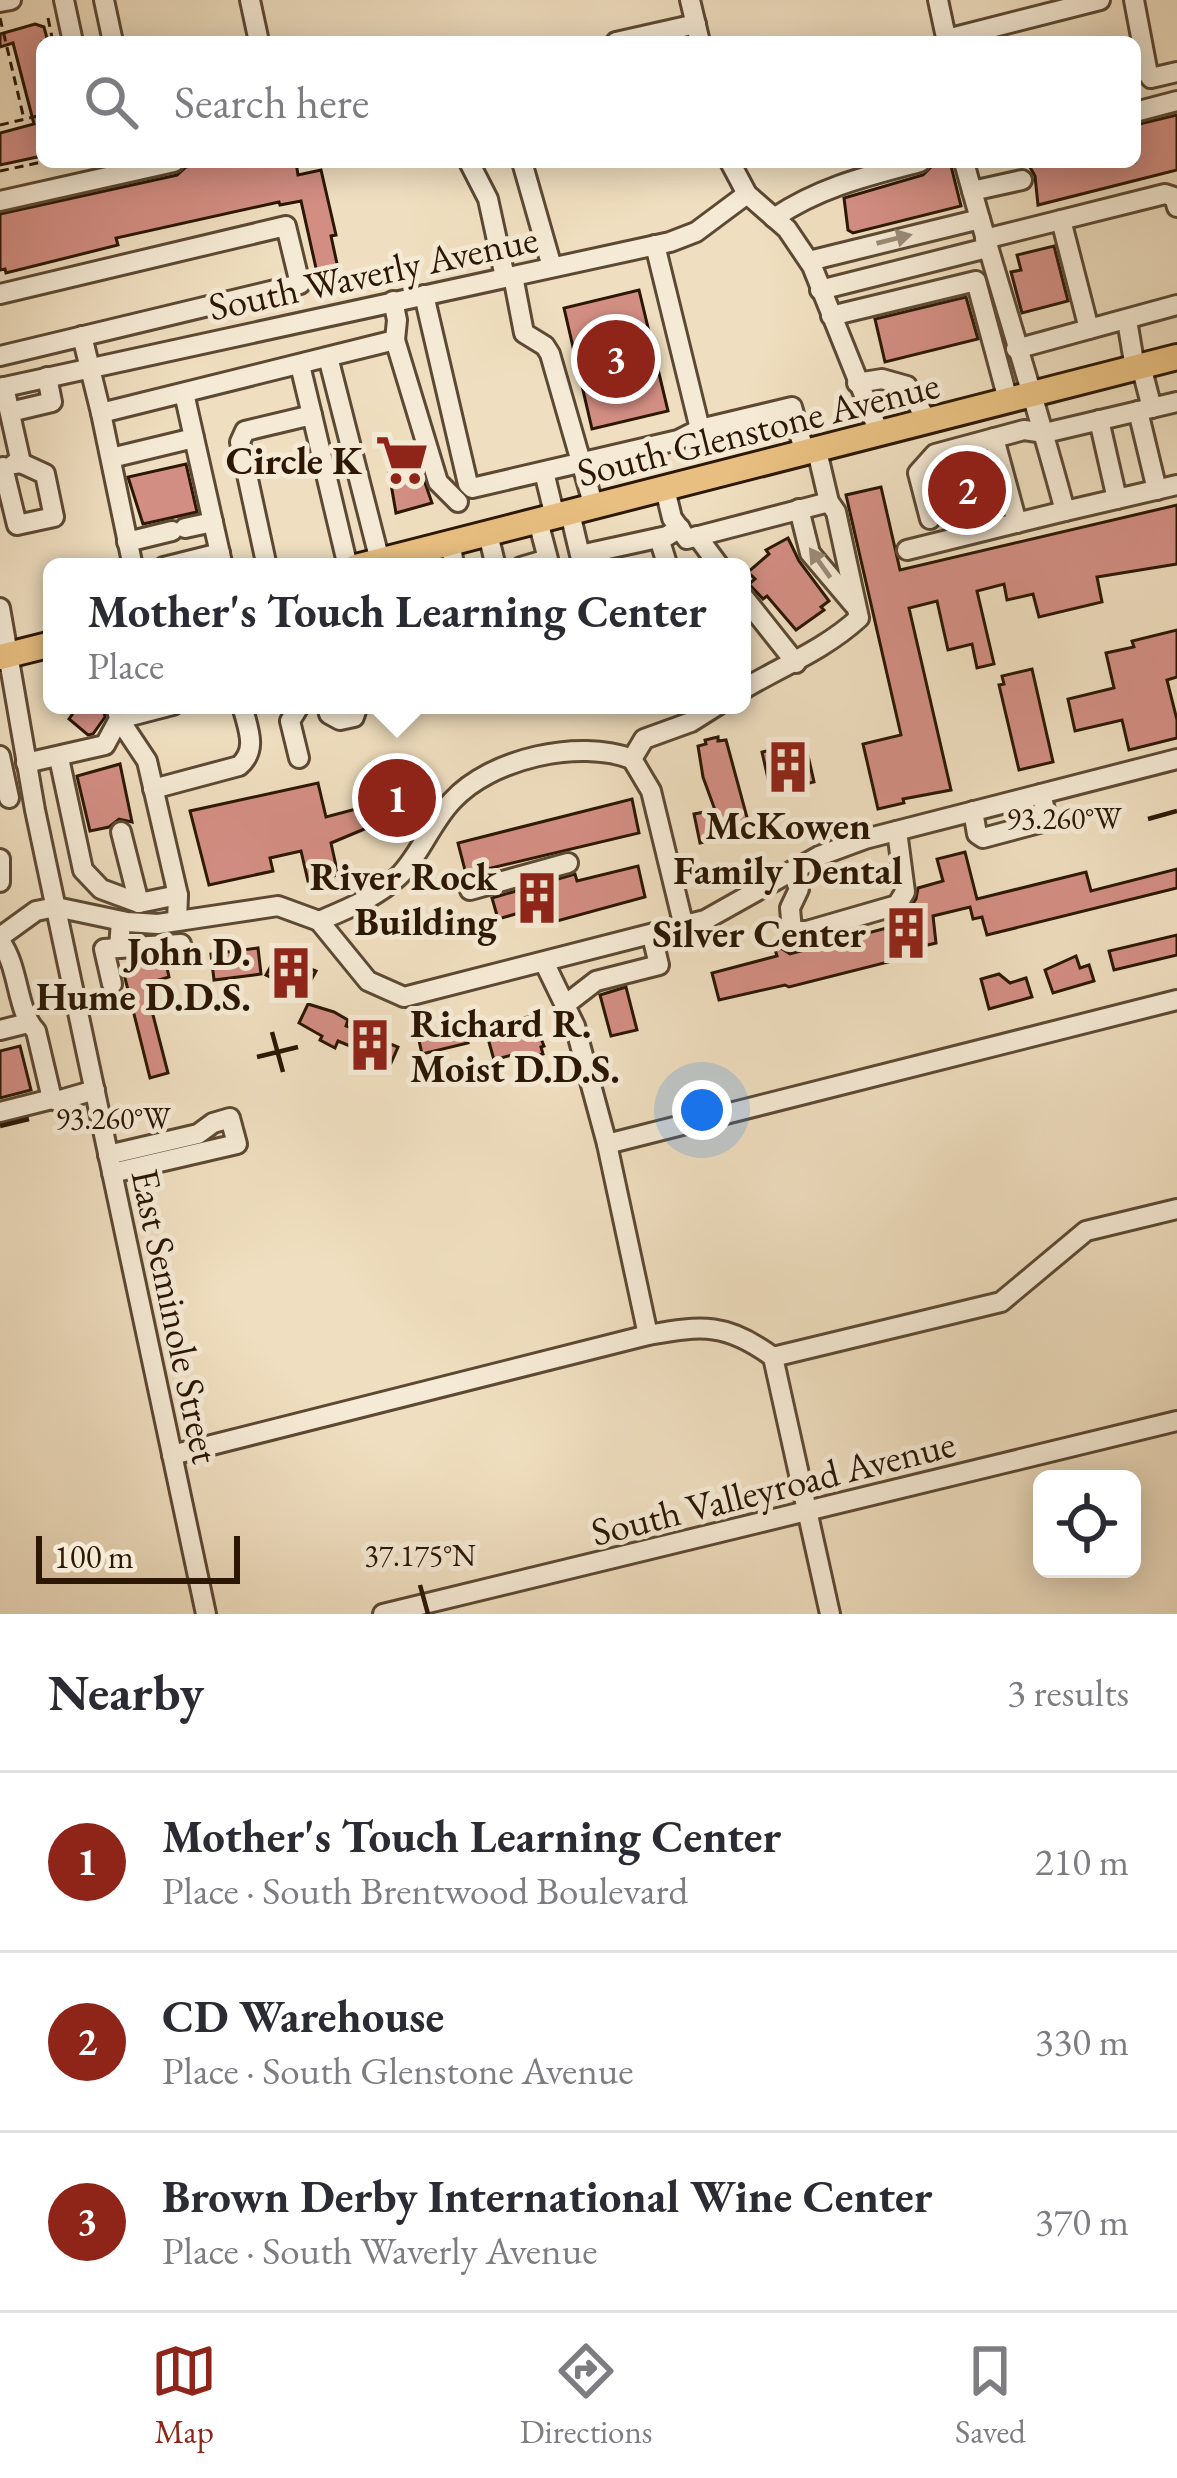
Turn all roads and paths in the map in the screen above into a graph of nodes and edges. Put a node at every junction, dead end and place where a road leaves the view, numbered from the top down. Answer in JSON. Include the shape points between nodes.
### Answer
{"nodes":[{"id":1,"x":11,"y":0,"type":"edge"},
{"id":2,"x":64,"y":0,"type":"edge"},
{"id":3,"x":104,"y":0,"type":"edge"},
{"id":4,"x":250,"y":0,"type":"edge"},
{"id":5,"x":690,"y":0,"type":"edge"},
{"id":6,"x":938,"y":0,"type":"edge"},
{"id":7,"x":1100,"y":0,"type":"edge"},
{"id":8,"x":1134,"y":0,"type":"edge"},
{"id":9,"x":0,"y":2,"type":"edge"},
{"id":10,"x":0,"y":16,"type":"edge"},
{"id":11,"x":48,"y":18,"type":"dead end"},
{"id":12,"x":698,"y":33,"type":"edge"},
{"id":13,"x":52,"y":36,"type":"edge"},
{"id":14,"x":72,"y":36,"type":"edge"},
{"id":15,"x":112,"y":36,"type":"edge"},
{"id":16,"x":258,"y":36,"type":"edge"},
{"id":17,"x":946,"y":36,"type":"edge"},
{"id":18,"x":962,"y":36,"type":"edge"},
{"id":19,"x":1141,"y":36,"type":"edge"},
{"id":20,"x":1141,"y":37,"type":"edge"},
{"id":21,"x":1177,"y":72,"type":"edge"},
{"id":22,"x":1177,"y":101,"type":"edge"},
{"id":23,"x":1141,"y":110,"type":"edge"},
{"id":24,"x":36,"y":117,"type":"edge"},
{"id":25,"x":24,"y":119,"type":"junction"},
{"id":26,"x":0,"y":124,"type":"edge"},
{"id":27,"x":36,"y":163,"type":"edge"},
{"id":28,"x":472,"y":168,"type":"edge"},
{"id":29,"x":524,"y":168,"type":"edge"},
{"id":30,"x":733,"y":168,"type":"edge"},
{"id":31,"x":897,"y":168,"type":"edge"},
{"id":32,"x":966,"y":168,"type":"edge"},
{"id":33,"x":102,"y":170,"type":"edge"},
{"id":34,"x":0,"y":171,"type":"edge"},
{"id":35,"x":1022,"y":180,"type":"dead end"},
{"id":36,"x":972,"y":191,"type":"junction"},
{"id":37,"x":747,"y":194,"type":"junction"},
{"id":38,"x":0,"y":201,"type":"edge"},
{"id":39,"x":1177,"y":207,"type":"edge"},
{"id":40,"x":774,"y":218,"type":"junction"},
{"id":41,"x":1061,"y":220,"type":"junction"},
{"id":42,"x":984,"y":235,"type":"junction"},
{"id":43,"x":655,"y":245,"type":"junction"},
{"id":44,"x":808,"y":261,"type":"junction"},
{"id":45,"x":553,"y":267,"type":"junction"},
{"id":46,"x":509,"y":276,"type":"junction"},
{"id":47,"x":820,"y":290,"type":"junction"},
{"id":48,"x":0,"y":294,"type":"edge"},
{"id":49,"x":424,"y":295,"type":"junction"},
{"id":50,"x":393,"y":301,"type":"junction"},
{"id":51,"x":218,"y":303,"type":"junction"},
{"id":52,"x":1177,"y":305,"type":"edge"},
{"id":53,"x":331,"y":315,"type":"junction"},
{"id":54,"x":831,"y":316,"type":"junction"},
{"id":55,"x":1127,"y":320,"type":"junction"},
{"id":56,"x":302,"y":321,"type":"junction"},
{"id":57,"x":1089,"y":329,"type":"junction"},
{"id":58,"x":82,"y":336,"type":"junction"},
{"id":59,"x":226,"y":338,"type":"junction"},
{"id":60,"x":394,"y":340,"type":"junction"},
{"id":61,"x":1016,"y":349,"type":"junction"},
{"id":62,"x":0,"y":356,"type":"edge"},
{"id":63,"x":1177,"y":357,"type":"edge"},
{"id":64,"x":320,"y":359,"type":"junction"},
{"id":65,"x":1138,"y":367,"type":"junction"},
{"id":66,"x":91,"y":368,"type":"junction"},
{"id":67,"x":47,"y":377,"type":"junction"},
{"id":68,"x":857,"y":383,"type":"junction"},
{"id":69,"x":2,"y":387,"type":"edge"},
{"id":70,"x":184,"y":393,"type":"junction"},
{"id":71,"x":1034,"y":393,"type":"junction"},
{"id":72,"x":1008,"y":400,"type":"junction"},
{"id":73,"x":1176,"y":408,"type":"edge"},
{"id":74,"x":1145,"y":409,"type":"junction"},
{"id":75,"x":10,"y":412,"type":"junction"},
{"id":76,"x":101,"y":413,"type":"junction"},
{"id":77,"x":312,"y":415,"type":"junction"},
{"id":78,"x":1099,"y":420,"type":"junction"},
{"id":79,"x":928,"y":422,"type":"junction"},
{"id":80,"x":700,"y":429,"type":"junction"},
{"id":81,"x":1045,"y":433,"type":"junction"},
{"id":82,"x":880,"y":435,"type":"junction"},
{"id":83,"x":194,"y":437,"type":"junction"},
{"id":84,"x":994,"y":438,"type":"junction"},
{"id":85,"x":811,"y":452,"type":"junction"},
{"id":86,"x":111,"y":458,"type":"junction"},
{"id":87,"x":583,"y":463,"type":"junction"},
{"id":88,"x":8,"y":466,"type":"edge"},
{"id":89,"x":544,"y":472,"type":"junction"},
{"id":90,"x":1167,"y":487,"type":"edge"},
{"id":91,"x":665,"y":489,"type":"junction"},
{"id":92,"x":464,"y":494,"type":"junction"},
{"id":93,"x":1117,"y":499,"type":"junction"},
{"id":94,"x":829,"y":502,"type":"junction"},
{"id":95,"x":799,"y":509,"type":"junction"},
{"id":96,"x":1065,"y":511,"type":"junction"},
{"id":97,"x":564,"y":515,"type":"junction"},
{"id":98,"x":929,"y":519,"type":"dead end"},
{"id":99,"x":213,"y":522,"type":"junction"},
{"id":100,"x":1017,"y":523,"type":"junction"},
{"id":101,"x":688,"y":532,"type":"junction"},
{"id":102,"x":659,"y":538,"type":"junction"},
{"id":103,"x":127,"y":542,"type":"junction"},
{"id":104,"x":465,"y":546,"type":"edge"},
{"id":105,"x":907,"y":550,"type":"dead end"},
{"id":106,"x":131,"y":558,"type":"edge"},
{"id":107,"x":222,"y":558,"type":"edge"},
{"id":108,"x":265,"y":558,"type":"edge"},
{"id":109,"x":364,"y":558,"type":"edge"},
{"id":110,"x":368,"y":558,"type":"edge"},
{"id":111,"x":405,"y":558,"type":"edge"},
{"id":112,"x":549,"y":558,"type":"edge"},
{"id":113,"x":578,"y":558,"type":"edge"},
{"id":114,"x":589,"y":558,"type":"edge"},
{"id":115,"x":665,"y":558,"type":"edge"},
{"id":116,"x":712,"y":558,"type":"edge"},
{"id":117,"x":751,"y":607,"type":"edge"},
{"id":118,"x":0,"y":608,"type":"edge"},
{"id":119,"x":857,"y":608,"type":"junction"},
{"id":120,"x":43,"y":646,"type":"edge"},
{"id":121,"x":5,"y":656,"type":"edge"},
{"id":122,"x":796,"y":663,"type":"junction"},
{"id":123,"x":751,"y":686,"type":"edge"},
{"id":124,"x":125,"y":714,"type":"edge"},
{"id":125,"x":128,"y":714,"type":"edge"},
{"id":126,"x":244,"y":714,"type":"edge"},
{"id":127,"x":294,"y":714,"type":"edge"},
{"id":128,"x":328,"y":714,"type":"edge"},
{"id":129,"x":355,"y":714,"type":"edge"},
{"id":130,"x":704,"y":714,"type":"edge"},
{"id":131,"x":22,"y":741,"type":"junction"},
{"id":132,"x":0,"y":745,"type":"edge"},
{"id":133,"x":0,"y":755,"type":"edge"},
{"id":134,"x":59,"y":758,"type":"junction"},
{"id":135,"x":299,"y":758,"type":"dead end"},
{"id":136,"x":632,"y":759,"type":"junction"},
{"id":137,"x":1177,"y":759,"type":"edge"},
{"id":138,"x":26,"y":763,"type":"junction"},
{"id":139,"x":153,"y":789,"type":"junction"},
{"id":140,"x":32,"y":794,"type":"junction"},
{"id":141,"x":1041,"y":794,"type":"junction"},
{"id":142,"x":4,"y":799,"type":"edge"},
{"id":143,"x":973,"y":811,"type":"junction"},
{"id":144,"x":896,"y":831,"type":"junction"},
{"id":145,"x":121,"y":832,"type":"dead end"},
{"id":146,"x":0,"y":859,"type":"edge"},
{"id":147,"x":568,"y":862,"type":"dead end"},
{"id":148,"x":83,"y":870,"type":"junction"},
{"id":149,"x":792,"y":871,"type":"junction"},
{"id":150,"x":50,"y":876,"type":"junction"},
{"id":151,"x":0,"y":882,"type":"edge"},
{"id":152,"x":470,"y":890,"type":"dead end"},
{"id":153,"x":178,"y":896,"type":"junction"},
{"id":154,"x":139,"y":903,"type":"junction"},
{"id":155,"x":56,"y":908,"type":"junction"},
{"id":156,"x":121,"y":921,"type":"junction"},
{"id":157,"x":177,"y":921,"type":"junction"},
{"id":158,"x":319,"y":921,"type":"junction"},
{"id":159,"x":683,"y":927,"type":"junction"},
{"id":160,"x":652,"y":936,"type":"junction"},
{"id":161,"x":0,"y":939,"type":"edge"},
{"id":162,"x":181,"y":944,"type":"dead end"},
{"id":163,"x":119,"y":948,"type":"junction"},
{"id":164,"x":544,"y":964,"type":"junction"},
{"id":165,"x":112,"y":984,"type":"dead end"},
{"id":166,"x":1177,"y":1000,"type":"edge"},
{"id":167,"x":565,"y":1006,"type":"junction"},
{"id":168,"x":28,"y":1023,"type":"junction"},
{"id":169,"x":0,"y":1030,"type":"edge"},
{"id":170,"x":94,"y":1090,"type":"junction"},
{"id":171,"x":52,"y":1099,"type":"junction"},
{"id":172,"x":0,"y":1112,"type":"edge"},
{"id":173,"x":607,"y":1144,"type":"junction"},
{"id":174,"x":110,"y":1164,"type":"junction"},
{"id":175,"x":1177,"y":1209,"type":"edge"},
{"id":176,"x":649,"y":1335,"type":"junction"},
{"id":177,"x":773,"y":1357,"type":"junction"},
{"id":178,"x":1177,"y":1421,"type":"edge"},
{"id":179,"x":172,"y":1455,"type":"junction"},
{"id":180,"x":807,"y":1514,"type":"junction"},
{"id":181,"x":206,"y":1614,"type":"edge"},
{"id":182,"x":383,"y":1614,"type":"edge"},
{"id":183,"x":830,"y":1614,"type":"edge"}],
"edges":[{"from":1,"to":9,"type":"street"},
{"from":2,"to":14,"type":"street"},
{"from":3,"to":15,"type":"street"},
{"from":4,"to":16,"type":"street"},
{"from":5,"to":12,"type":"street"},
{"from":6,"to":17,"type":"street"},
{"from":7,"to":18,"type":"street"},
{"from":8,"to":19,"type":"street"},
{"from":10,"to":25,"type":"path"},
{"from":11,"to":13,"type":"path"},
{"from":20,"to":21,"type":"street","via":[[1150,78]]},
{"from":22,"to":23,"type":"street"},
{"from":24,"to":25,"type":"path"},
{"from":25,"to":26,"type":"path"},
{"from":27,"to":34,"type":"path"},
{"from":28,"to":46,"type":"street"},
{"from":29,"to":45,"type":"street"},
{"from":30,"to":37,"type":"street"},
{"from":31,"to":40,"type":"street","via":[[838,183]]},
{"from":32,"to":36,"type":"street"},
{"from":33,"to":38,"type":"street"},
{"from":35,"to":36,"type":"street"},
{"from":36,"to":42,"type":"street"},
{"from":37,"to":40,"type":"street"},
{"from":37,"to":43,"type":"street","name":"South Waverly Avenue","via":[[696,232]]},
{"from":39,"to":41,"type":"street","via":[[1165,194]]},
{"from":40,"to":44,"type":"street"},
{"from":41,"to":42,"type":"street"},
{"from":41,"to":57,"type":"street"},
{"from":44,"to":42,"type":"street","one_way":true},
{"from":42,"to":47,"type":"street"},
{"from":42,"to":61,"type":"street"},
{"from":43,"to":45,"type":"street","name":"South Waverly Avenue"},
{"from":43,"to":80,"type":"street"},
{"from":44,"to":47,"type":"street"},
{"from":45,"to":46,"type":"street","name":"South Waverly Avenue"},
{"from":46,"to":49,"type":"street","name":"South Waverly Avenue"},
{"from":46,"to":87,"type":"street","via":[[524,333],[550,354]]},
{"from":47,"to":54,"type":"street"},
{"from":48,"to":51,"type":"street","via":[[286,226],[300,284]]},
{"from":49,"to":50,"type":"street","name":"South Waverly Avenue"},
{"from":49,"to":92,"type":"street"},
{"from":50,"to":53,"type":"street","name":"South Waverly Avenue"},
{"from":50,"to":60,"type":"street"},
{"from":51,"to":58,"type":"street"},
{"from":51,"to":59,"type":"street"},
{"from":52,"to":55,"type":"street"},
{"from":53,"to":56,"type":"street","name":"South Waverly Avenue"},
{"from":53,"to":64,"type":"street"},
{"from":54,"to":68,"type":"street"},
{"from":54,"to":72,"type":"street","via":[[976,281]]},
{"from":55,"to":57,"type":"street"},
{"from":55,"to":65,"type":"street"},
{"from":56,"to":59,"type":"street","name":"South Waverly Avenue"},
{"from":56,"to":64,"type":"street"},
{"from":57,"to":61,"type":"street"},
{"from":58,"to":62,"type":"street"},
{"from":58,"to":66,"type":"street"},
{"from":59,"to":66,"type":"street","name":"South Waverly Avenue"},
{"from":60,"to":64,"type":"street"},
{"from":60,"to":92,"type":"street","via":[[438,482]]},
{"from":61,"to":71,"type":"street"},
{"from":63,"to":65,"type":"main road","name":"South Glenstone Avenue"},
{"from":64,"to":70,"type":"street"},
{"from":64,"to":77,"type":"street"},
{"from":64,"to":110,"type":"street"},
{"from":65,"to":71,"type":"main road","name":"South Glenstone Avenue"},
{"from":65,"to":74,"type":"street"},
{"from":66,"to":67,"type":"street","name":"South Waverly Avenue"},
{"from":66,"to":76,"type":"street"},
{"from":67,"to":69,"type":"street","name":"South Waverly Avenue"},
{"from":67,"to":75,"type":"street","via":[[52,402]]},
{"from":68,"to":79,"type":"street","via":[[907,386]]},
{"from":68,"to":82,"type":"street"},
{"from":69,"to":75,"type":"street"},
{"from":70,"to":76,"type":"street"},
{"from":70,"to":83,"type":"street"},
{"from":71,"to":72,"type":"main road","name":"South Glenstone Avenue"},
{"from":71,"to":81,"type":"street"},
{"from":72,"to":79,"type":"main road","name":"South Glenstone Avenue"},
{"from":73,"to":74,"type":"street"},
{"from":74,"to":78,"type":"street"},
{"from":74,"to":90,"type":"street"},
{"from":75,"to":88,"type":"street"},
{"from":76,"to":86,"type":"street"},
{"from":77,"to":108,"type":"street","via":[[245,431],[240,442]]},
{"from":77,"to":109,"type":"street","via":[[340,531]]},
{"from":78,"to":81,"type":"street"},
{"from":78,"to":93,"type":"street"},
{"from":79,"to":82,"type":"main road","name":"South Glenstone Avenue"},
{"from":80,"to":85,"type":"street","via":[[792,407]]},
{"from":80,"to":87,"type":"street"},
{"from":81,"to":84,"type":"street"},
{"from":81,"to":96,"type":"street"},
{"from":82,"to":85,"type":"main road","name":"South Glenstone Avenue"},
{"from":83,"to":86,"type":"street"},
{"from":83,"to":99,"type":"street"},
{"from":84,"to":98,"type":"street","via":[[934,454],[919,473]]},
{"from":84,"to":100,"type":"street"},
{"from":85,"to":91,"type":"main road","name":"South Glenstone Avenue"},
{"from":85,"to":94,"type":"street"},
{"from":86,"to":103,"type":"street"},
{"from":87,"to":89,"type":"street"},
{"from":87,"to":97,"type":"street"},
{"from":89,"to":92,"type":"street"},
{"from":89,"to":97,"type":"street"},
{"from":90,"to":93,"type":"street"},
{"from":91,"to":97,"type":"main road","name":"South Glenstone Avenue"},
{"from":91,"to":101,"type":"street","via":[[672,518]]},
{"from":92,"to":104,"type":"street"},
{"from":93,"to":96,"type":"street"},
{"from":94,"to":95,"type":"street"},
{"from":94,"to":119,"type":"street"},
{"from":95,"to":101,"type":"street"},
{"from":119,"to":95,"type":"street","one_way":true,"via":[[810,554]]},
{"from":96,"to":100,"type":"street"},
{"from":97,"to":104,"type":"main road","name":"South Glenstone Avenue"},
{"from":97,"to":112,"type":"street"},
{"from":97,"to":113,"type":"street"},
{"from":99,"to":103,"type":"street"},
{"from":99,"to":107,"type":"street"},
{"from":100,"to":105,"type":"street"},
{"from":101,"to":102,"type":"street"},
{"from":101,"to":116,"type":"street"},
{"from":102,"to":114,"type":"street"},
{"from":102,"to":115,"type":"street"},
{"from":103,"to":106,"type":"street"},
{"from":104,"to":111,"type":"main road","name":"South Glenstone Avenue"},
{"from":117,"to":122,"type":"street"},
{"from":118,"to":121,"type":"street","name":"East Seminole Street"},
{"from":119,"to":122,"type":"street","via":[[859,618]]},
{"from":120,"to":121,"type":"main road"},
{"from":121,"to":131,"type":"street","name":"East Seminole Street"},
{"from":122,"to":123,"type":"street"},
{"from":124,"to":134,"type":"street","via":[[105,745]]},
{"from":125,"to":139,"type":"street"},
{"from":126,"to":139,"type":"street","via":[[249,758]]},
{"from":127,"to":135,"type":"street"},
{"from":128,"to":129,"type":"street"},
{"from":130,"to":136,"type":"street","via":[[644,739]]},
{"from":131,"to":132,"type":"street"},
{"from":131,"to":138,"type":"street","name":"East Seminole Street"},
{"from":133,"to":142,"type":"street"},
{"from":134,"to":138,"type":"street"},
{"from":134,"to":148,"type":"street"},
{"from":136,"to":158,"type":"street","via":[[597,748],[567,750],[481,777],[448,804],[399,876]]},
{"from":136,"to":159,"type":"street","via":[[651,791]]},
{"from":137,"to":141,"type":"street"},
{"from":138,"to":140,"type":"street","name":"East Seminole Street"},
{"from":139,"to":153,"type":"street"},
{"from":140,"to":142,"type":"street"},
{"from":140,"to":150,"type":"street","name":"East Seminole Street"},
{"from":141,"to":143,"type":"street"},
{"from":141,"to":143,"type":"street","via":[[1043,822],[983,838]]},
{"from":143,"to":144,"type":"street"},
{"from":144,"to":149,"type":"street"},
{"from":144,"to":149,"type":"street","via":[[905,892],[897,904],[792,932],[799,889]]},
{"from":145,"to":154,"type":"street"},
{"from":146,"to":151,"type":"street"},
{"from":147,"to":152,"type":"street"},
{"from":148,"to":150,"type":"street"},
{"from":148,"to":154,"type":"street","via":[[101,889]]},
{"from":149,"to":159,"type":"street"},
{"from":150,"to":155,"type":"street","name":"East Seminole Street"},
{"from":153,"to":154,"type":"street"},
{"from":153,"to":157,"type":"street"},
{"from":155,"to":156,"type":"street"},
{"from":155,"to":161,"type":"street","via":[[36,911]]},
{"from":155,"to":170,"type":"street","name":"East Seminole Street"},
{"from":156,"to":157,"type":"street"},
{"from":156,"to":163,"type":"street"},
{"from":157,"to":158,"type":"street","via":[[278,906]]},
{"from":158,"to":164,"type":"street","via":[[368,981],[404,997]]},
{"from":159,"to":160,"type":"street"},
{"from":160,"to":164,"type":"street"},
{"from":160,"to":167,"type":"street","via":[[659,965],[596,981]]},
{"from":161,"to":168,"type":"street","via":[[13,959]]},
{"from":162,"to":163,"type":"street"},
{"from":163,"to":165,"type":"street","via":[[104,949]]},
{"from":164,"to":167,"type":"street"},
{"from":166,"to":173,"type":"street"},
{"from":167,"to":173,"type":"street"},
{"from":168,"to":169,"type":"street"},
{"from":168,"to":171,"type":"street"},
{"from":170,"to":171,"type":"street"},
{"from":170,"to":174,"type":"street","name":"East Seminole Street"},
{"from":171,"to":172,"type":"street"},
{"from":173,"to":176,"type":"street"},
{"from":174,"to":174,"type":"street","via":[[230,1118],[237,1144]]},
{"from":174,"to":179,"type":"street","name":"East Seminole Street"},
{"from":175,"to":177,"type":"street","via":[[1086,1232],[1001,1302]]},
{"from":176,"to":177,"type":"street","via":[[701,1325],[744,1336]]},
{"from":176,"to":179,"type":"street"},
{"from":177,"to":180,"type":"street"},
{"from":178,"to":180,"type":"street","name":"South Valleyroad Avenue"},
{"from":179,"to":181,"type":"street","name":"East Seminole Street"},
{"from":180,"to":182,"type":"street","name":"South Valleyroad Avenue"},
{"from":180,"to":183,"type":"street"}]}
